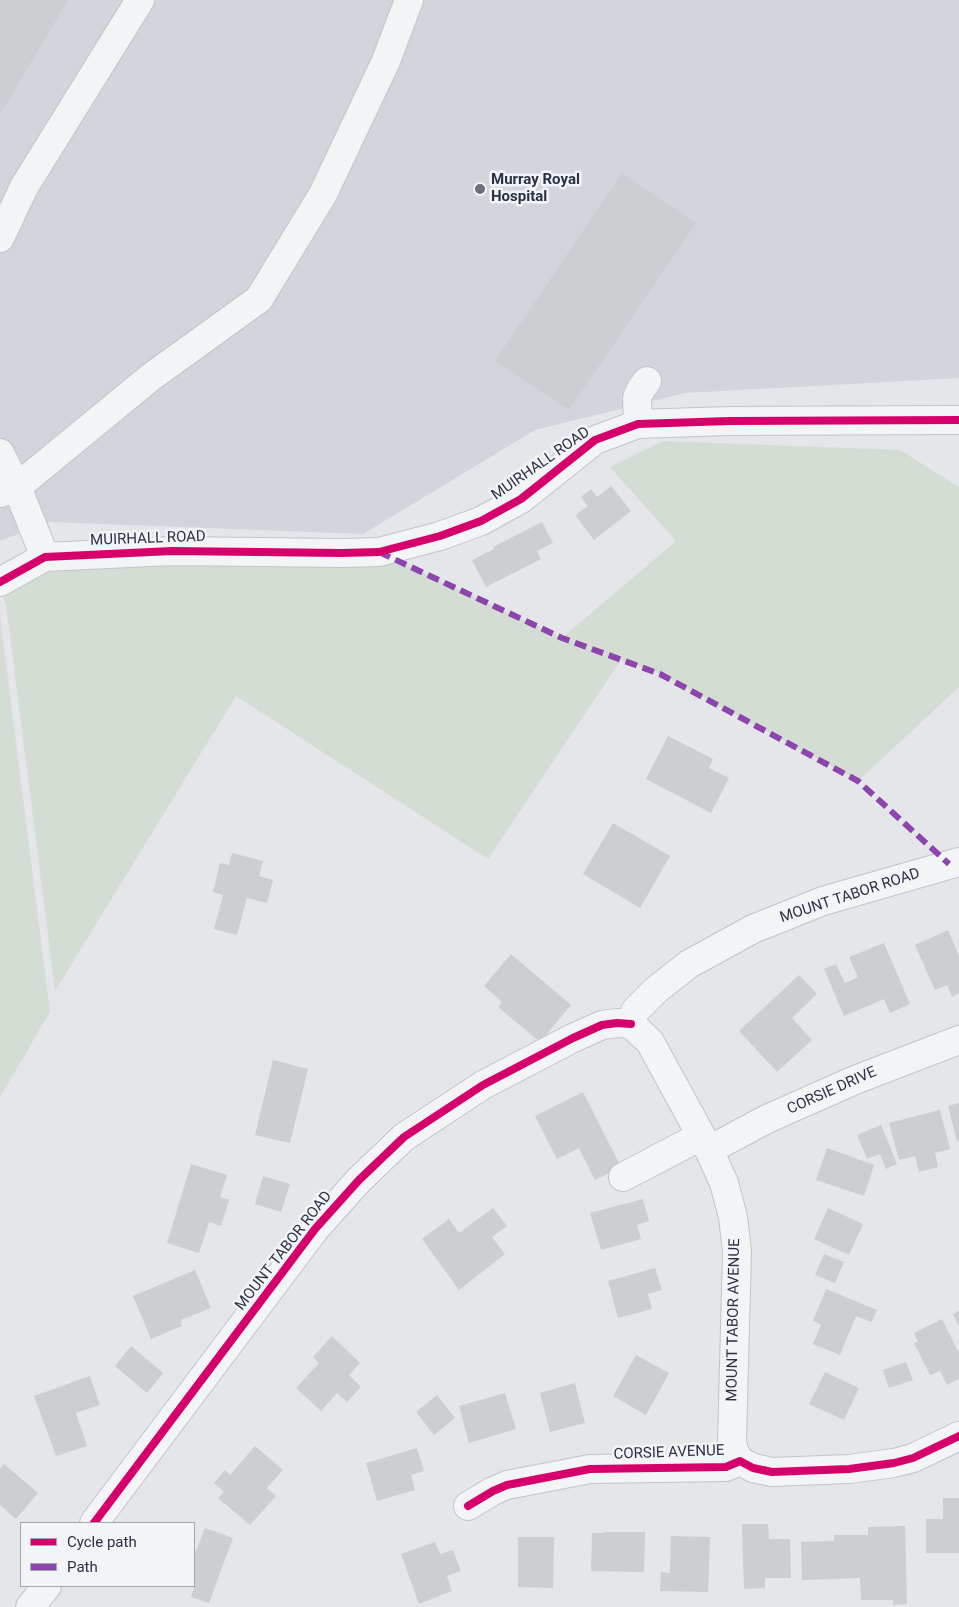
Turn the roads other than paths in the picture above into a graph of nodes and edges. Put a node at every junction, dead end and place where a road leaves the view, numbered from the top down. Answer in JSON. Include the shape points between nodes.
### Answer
{"nodes":[{"id":1,"x":140,"y":0,"type":"edge"},
{"id":2,"x":409,"y":0,"type":"edge"},
{"id":3,"x":0,"y":238,"type":"edge"},
{"id":4,"x":647,"y":381,"type":"dead end"},
{"id":5,"x":959,"y":420,"type":"edge"},
{"id":6,"x":638,"y":424,"type":"junction"},
{"id":7,"x":0,"y":454,"type":"edge"},
{"id":8,"x":8,"y":490,"type":"edge"},
{"id":9,"x":45,"y":556,"type":"junction"},
{"id":10,"x":0,"y":582,"type":"edge"},
{"id":11,"x":959,"y":862,"type":"edge"},
{"id":12,"x":632,"y":1024,"type":"junction"},
{"id":13,"x":959,"y":1040,"type":"edge"},
{"id":14,"x":705,"y":1143,"type":"junction"},
{"id":15,"x":623,"y":1176,"type":"dead end"},
{"id":16,"x":959,"y":1436,"type":"edge"},
{"id":17,"x":740,"y":1461,"type":"junction"},
{"id":18,"x":468,"y":1506,"type":"dead end"},
{"id":19,"x":95,"y":1522,"type":"edge"},
{"id":20,"x":46,"y":1587,"type":"edge"},
{"id":21,"x":30,"y":1607,"type":"edge"}],
"edges":[{"from":1,"to":3,"type":"street","via":[[24,187]]},
{"from":2,"to":8,"type":"street","via":[[386,61],[323,194],[259,299],[151,377]]},
{"from":4,"to":6,"type":"street","via":[[637,398]]},
{"from":5,"to":6,"type":"street","name":"MUIRHALL ROAD"},
{"from":6,"to":9,"type":"street","name":"MUIRHALL ROAD","via":[[595,440],[521,499],[481,521],[379,552],[172,551]]},
{"from":7,"to":8,"type":"street"},
{"from":8,"to":9,"type":"street"},
{"from":9,"to":10,"type":"street","name":"MUIRHALL ROAD"},
{"from":11,"to":12,"type":"street","name":"MOUNT TABOR ROAD","via":[[823,902],[753,929],[689,964],[635,1011]]},
{"from":12,"to":14,"type":"street","name":"MOUNT TABOR AVENUE","via":[[650,1042]]},
{"from":12,"to":19,"type":"street","name":"MOUNT TABOR ROAD","via":[[602,1025],[564,1042],[483,1085],[404,1137],[315,1229]]},
{"from":13,"to":14,"type":"street","name":"CORSIE DRIVE"},
{"from":14,"to":15,"type":"street","name":"CORSIE DRIVE"},
{"from":14,"to":17,"type":"street","name":"MOUNT TABOR AVENUE","via":[[724,1183],[737,1251],[732,1442]]},
{"from":16,"to":17,"type":"street","name":"CORSIE AVENUE","via":[[913,1458],[849,1469],[772,1472]]},
{"from":17,"to":18,"type":"street","name":"CORSIE AVENUE","via":[[726,1468],[590,1469],[507,1485]]},
{"from":20,"to":21,"type":"street"}]}
